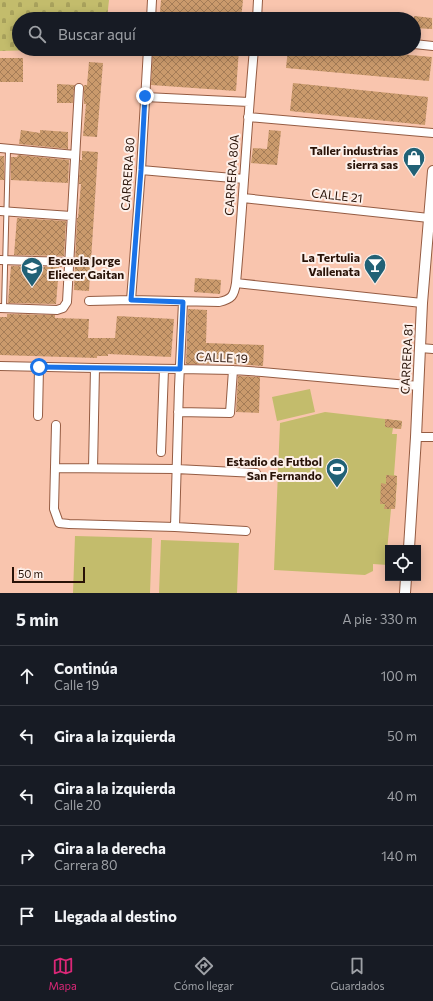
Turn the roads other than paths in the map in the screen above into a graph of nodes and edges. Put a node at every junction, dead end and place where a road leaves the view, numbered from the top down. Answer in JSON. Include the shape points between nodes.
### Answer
{"nodes":[{"id":1,"x":152,"y":0,"type":"edge"},
{"id":2,"x":258,"y":0,"type":"edge"},
{"id":3,"x":151,"y":12,"type":"edge"},
{"id":4,"x":257,"y":12,"type":"edge"},
{"id":5,"x":421,"y":45,"type":"edge"},
{"id":6,"x":433,"y":46,"type":"edge"},
{"id":7,"x":148,"y":56,"type":"edge"},
{"id":8,"x":253,"y":56,"type":"edge"},
{"id":9,"x":79,"y":88,"type":"dead end"},
{"id":10,"x":145,"y":96,"type":"junction"},
{"id":11,"x":249,"y":102,"type":"junction"},
{"id":12,"x":248,"y":117,"type":"junction"},
{"id":13,"x":433,"y":133,"type":"edge"},
{"id":14,"x":4,"y":149,"type":"edge"},
{"id":15,"x":75,"y":155,"type":"junction"},
{"id":16,"x":141,"y":170,"type":"junction"},
{"id":17,"x":433,"y":171,"type":"edge"},
{"id":18,"x":244,"y":180,"type":"junction"},
{"id":19,"x":433,"y":182,"type":"edge"},
{"id":20,"x":243,"y":198,"type":"junction"},
{"id":21,"x":3,"y":212,"type":"edge"},
{"id":22,"x":71,"y":216,"type":"junction"},
{"id":23,"x":429,"y":218,"type":"junction"},
{"id":24,"x":3,"y":260,"type":"edge"},
{"id":25,"x":68,"y":262,"type":"junction"},
{"id":26,"x":429,"y":267,"type":"edge"},
{"id":27,"x":236,"y":283,"type":"junction"},
{"id":28,"x":131,"y":300,"type":"junction"},
{"id":29,"x":89,"y":301,"type":"dead end"},
{"id":30,"x":183,"y":302,"type":"junction"},
{"id":31,"x":422,"y":303,"type":"junction"},
{"id":32,"x":2,"y":308,"type":"edge"},
{"id":33,"x":420,"y":348,"type":"junction"},
{"id":34,"x":433,"y":349,"type":"edge"},
{"id":35,"x":0,"y":366,"type":"edge"},
{"id":36,"x":39,"y":367,"type":"junction"},
{"id":37,"x":95,"y":368,"type":"junction"},
{"id":38,"x":164,"y":369,"type":"junction"},
{"id":39,"x":180,"y":369,"type":"junction"},
{"id":40,"x":233,"y":370,"type":"junction"},
{"id":41,"x":419,"y":386,"type":"junction"},
{"id":42,"x":178,"y":412,"type":"junction"},
{"id":43,"x":38,"y":416,"type":"dead end"},
{"id":44,"x":56,"y":425,"type":"dead end"},
{"id":45,"x":416,"y":437,"type":"junction"},
{"id":46,"x":433,"y":437,"type":"edge"},
{"id":47,"x":162,"y":452,"type":"dead end"},
{"id":48,"x":56,"y":468,"type":"junction"},
{"id":49,"x":93,"y":468,"type":"junction"},
{"id":50,"x":176,"y":469,"type":"junction"},
{"id":51,"x":256,"y":474,"type":"dead end"},
{"id":52,"x":175,"y":527,"type":"junction"},
{"id":53,"x":246,"y":531,"type":"dead end"},
{"id":54,"x":408,"y":545,"type":"edge"},
{"id":55,"x":406,"y":581,"type":"edge"},
{"id":56,"x":405,"y":593,"type":"edge"}],
"edges":[{"from":1,"to":3,"type":"street"},
{"from":2,"to":4,"type":"street"},
{"from":5,"to":6,"type":"street"},
{"from":7,"to":10,"type":"street","name":"CARRERA 80"},
{"from":8,"to":11,"type":"street","name":"CARRERA 80A"},
{"from":9,"to":15,"type":"street"},
{"from":10,"to":11,"type":"street"},
{"from":10,"to":16,"type":"street","name":"CARRERA 80"},
{"from":11,"to":12,"type":"street","name":"CARRERA 80A"},
{"from":12,"to":13,"type":"street"},
{"from":12,"to":18,"type":"street","name":"CARRERA 80A"},
{"from":14,"to":15,"type":"street"},
{"from":14,"to":21,"type":"lane"},
{"from":15,"to":22,"type":"street"},
{"from":16,"to":18,"type":"street"},
{"from":16,"to":28,"type":"street","name":"CARRERA 80"},
{"from":17,"to":19,"type":"street","name":"CARRERA 81"},
{"from":18,"to":20,"type":"street","name":"CARRERA 80A"},
{"from":19,"to":23,"type":"street","name":"CARRERA 81"},
{"from":20,"to":23,"type":"street","name":"CALLE 21"},
{"from":20,"to":27,"type":"street","name":"CARRERA 80A"},
{"from":21,"to":22,"type":"street"},
{"from":21,"to":24,"type":"lane"},
{"from":22,"to":25,"type":"street"},
{"from":23,"to":26,"type":"street","name":"CARRERA 81"},
{"from":24,"to":25,"type":"street"},
{"from":24,"to":32,"type":"lane"},
{"from":25,"to":32,"type":"street","via":[[67,302],[63,308]]},
{"from":26,"to":31,"type":"street","name":"CARRERA 81"},
{"from":27,"to":30,"type":"street","name":"CARRERA 80A","via":[[234,293],[228,300]]},
{"from":27,"to":31,"type":"street"},
{"from":28,"to":29,"type":"street"},
{"from":28,"to":30,"type":"street"},
{"from":30,"to":39,"type":"street"},
{"from":31,"to":33,"type":"street","name":"CARRERA 81"},
{"from":33,"to":34,"type":"street"},
{"from":33,"to":41,"type":"street","name":"CARRERA 81"},
{"from":35,"to":36,"type":"street","name":"CALLE 19"},
{"from":36,"to":37,"type":"street","name":"CALLE 19"},
{"from":36,"to":43,"type":"street"},
{"from":37,"to":38,"type":"street","name":"CALLE 19"},
{"from":37,"to":49,"type":"street"},
{"from":38,"to":39,"type":"street","name":"CALLE 19"},
{"from":38,"to":47,"type":"street"},
{"from":39,"to":40,"type":"street","name":"CALLE 19"},
{"from":39,"to":42,"type":"street"},
{"from":40,"to":41,"type":"street","name":"CALLE 19"},
{"from":40,"to":42,"type":"street","via":[[230,413]]},
{"from":41,"to":45,"type":"street","name":"CARRERA 81"},
{"from":42,"to":50,"type":"street"},
{"from":44,"to":48,"type":"street"},
{"from":45,"to":46,"type":"street"},
{"from":45,"to":54,"type":"street","name":"CARRERA 81"},
{"from":48,"to":49,"type":"street"},
{"from":48,"to":52,"type":"street","via":[[54,509],[59,523]]},
{"from":49,"to":50,"type":"street"},
{"from":50,"to":51,"type":"street"},
{"from":50,"to":52,"type":"street"},
{"from":52,"to":53,"type":"street"},
{"from":55,"to":56,"type":"street"}]}
